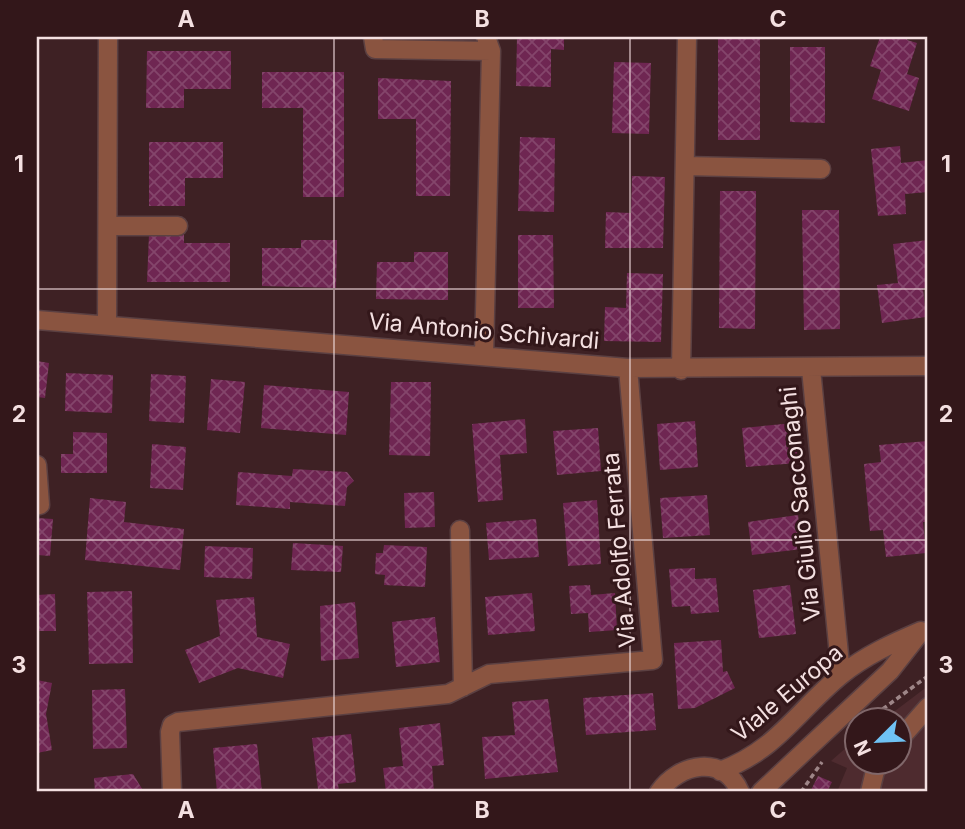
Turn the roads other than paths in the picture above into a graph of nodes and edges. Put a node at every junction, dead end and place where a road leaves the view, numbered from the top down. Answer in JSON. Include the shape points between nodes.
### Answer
{"nodes":[{"id":1,"x":108,"y":37,"type":"edge"},
{"id":2,"x":373,"y":37,"type":"edge"},
{"id":3,"x":687,"y":37,"type":"edge"},
{"id":4,"x":489,"y":44,"type":"edge"},
{"id":5,"x":685,"y":166,"type":"junction"},
{"id":6,"x":821,"y":169,"type":"dead end"},
{"id":7,"x":108,"y":226,"type":"junction"},
{"id":8,"x":178,"y":226,"type":"dead end"},
{"id":9,"x":37,"y":320,"type":"edge"},
{"id":10,"x":107,"y":325,"type":"junction"},
{"id":11,"x":484,"y":356,"type":"junction"},
{"id":12,"x":928,"y":366,"type":"edge"},
{"id":13,"x":628,"y":368,"type":"junction"},
{"id":14,"x":811,"y":369,"type":"junction"},
{"id":15,"x":681,"y":370,"type":"junction"},
{"id":16,"x":37,"y":465,"type":"edge"},
{"id":17,"x":40,"y":505,"type":"dead end"},
{"id":18,"x":460,"y":530,"type":"dead end"},
{"id":19,"x":925,"y":627,"type":"edge"},
{"id":20,"x":841,"y":675,"type":"junction"},
{"id":21,"x":463,"y":687,"type":"junction"},
{"id":22,"x":928,"y":707,"type":"edge"},
{"id":23,"x":912,"y":725,"type":"edge"},
{"id":24,"x":720,"y":771,"type":"junction"},
{"id":25,"x":172,"y":792,"type":"edge"},
{"id":26,"x":659,"y":792,"type":"edge"},
{"id":27,"x":740,"y":792,"type":"edge"},
{"id":28,"x":761,"y":792,"type":"edge"}],
"edges":[{"from":1,"to":7,"type":"street"},
{"from":2,"to":4,"type":"street","via":[[374,49]]},
{"from":3,"to":5,"type":"street"},
{"from":4,"to":11,"type":"street"},
{"from":5,"to":6,"type":"street"},
{"from":5,"to":15,"type":"street"},
{"from":7,"to":8,"type":"street"},
{"from":7,"to":10,"type":"street"},
{"from":9,"to":10,"type":"street","name":"Via Antonio Schivardi"},
{"from":10,"to":11,"type":"street","name":"Via Antonio Schivardi"},
{"from":11,"to":13,"type":"street","name":"Via Antonio Schivardi"},
{"from":12,"to":14,"type":"street","name":"Via Antonio Schivardi"},
{"from":13,"to":15,"type":"street","name":"Via Antonio Schivardi"},
{"from":13,"to":21,"type":"street","name":"Via Adolfo Ferrata","via":[[653,660],[489,674]]},
{"from":14,"to":15,"type":"street","name":"Via Antonio Schivardi"},
{"from":14,"to":20,"type":"street","name":"Via Giulio Sacconaghi"},
{"from":16,"to":17,"type":"street"},
{"from":18,"to":21,"type":"street"},
{"from":19,"to":20,"type":"street","name":"Viale Europa"},
{"from":19,"to":28,"type":"street","name":"Viale Europa","via":[[891,671]]},
{"from":20,"to":24,"type":"street","name":"Viale Europa","via":[[763,750]]},
{"from":21,"to":25,"type":"street","name":"Via Adolfo Ferrata","via":[[448,694],[177,722],[170,732]]},
{"from":22,"to":23,"type":"street"},
{"from":24,"to":26,"type":"street","name":"Viale Europa","via":[[690,767],[671,777]]},
{"from":24,"to":27,"type":"street","name":"Viale Europa"}]}
